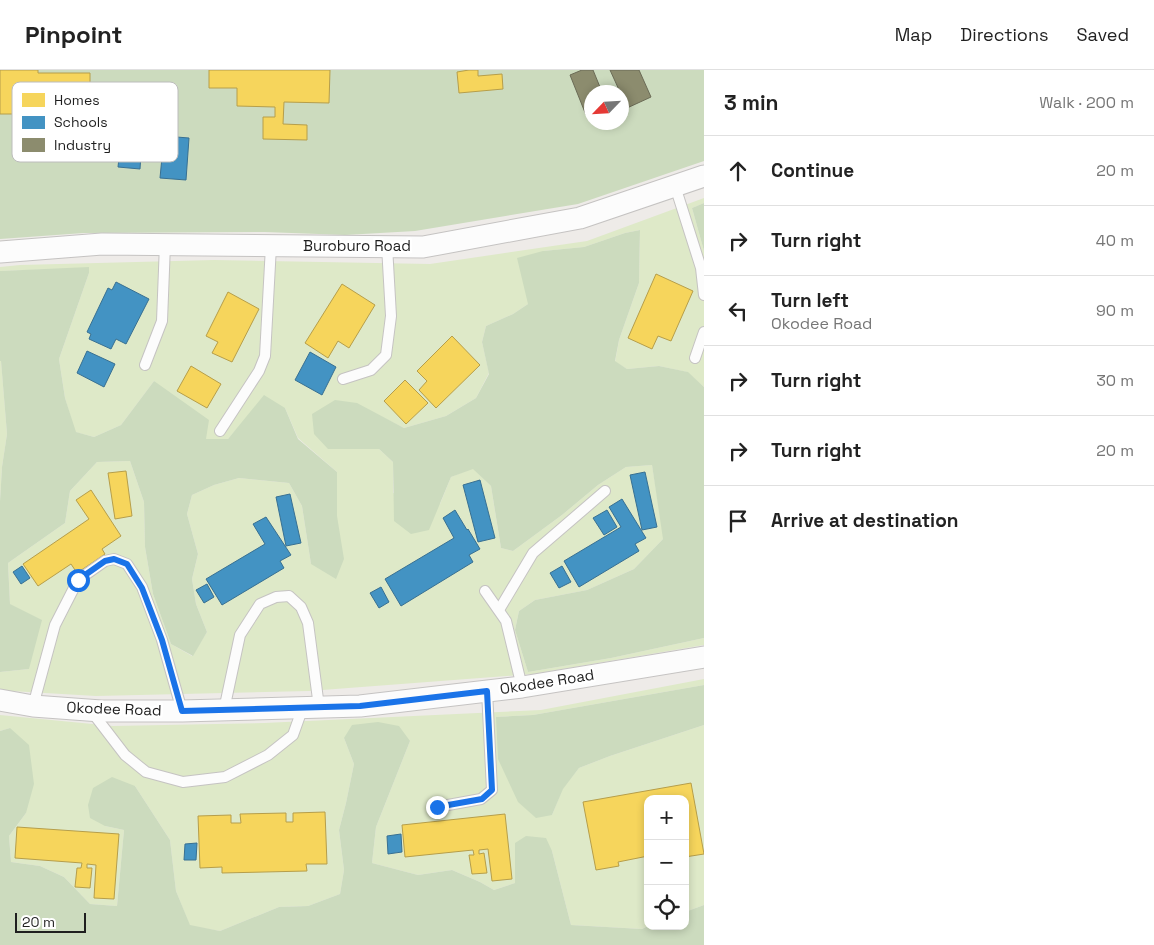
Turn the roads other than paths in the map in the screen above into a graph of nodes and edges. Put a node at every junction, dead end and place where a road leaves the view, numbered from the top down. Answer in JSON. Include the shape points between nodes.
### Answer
{"nodes":[{"id":1,"x":704,"y":176,"type":"edge"},
{"id":2,"x":675,"y":186,"type":"junction"},
{"id":3,"x":165,"y":244,"type":"junction"},
{"id":4,"x":271,"y":246,"type":"junction"},
{"id":5,"x":386,"y":246,"type":"junction"},
{"id":6,"x":0,"y":252,"type":"edge"},
{"id":7,"x":704,"y":295,"type":"edge"},
{"id":8,"x":704,"y":332,"type":"edge"},
{"id":9,"x":695,"y":358,"type":"dead end"},
{"id":10,"x":145,"y":365,"type":"dead end"},
{"id":11,"x":344,"y":379,"type":"dead end"},
{"id":12,"x":220,"y":432,"type":"dead end"},
{"id":13,"x":606,"y":491,"type":"dead end"},
{"id":14,"x":486,"y":591,"type":"dead end"},
{"id":15,"x":499,"y":610,"type":"junction"},
{"id":16,"x":704,"y":657,"type":"edge"},
{"id":17,"x":522,"y":688,"type":"junction"},
{"id":18,"x":487,"y":691,"type":"junction"},
{"id":19,"x":0,"y":700,"type":"edge"},
{"id":20,"x":34,"y":706,"type":"junction"},
{"id":21,"x":311,"y":707,"type":"junction"},
{"id":22,"x":90,"y":710,"type":"junction"},
{"id":23,"x":224,"y":710,"type":"junction"},
{"id":24,"x":182,"y":711,"type":"junction"},
{"id":25,"x":437,"y":807,"type":"dead end"}],
"edges":[{"from":1,"to":2,"type":"street","name":"Buroburo Road"},
{"from":2,"to":5,"type":"street","name":"Buroburo Road","via":[[580,218],[423,247]]},
{"from":2,"to":7,"type":"lane","via":[[701,268]]},
{"from":3,"to":4,"type":"street","name":"Buroburo Road"},
{"from":3,"to":6,"type":"street","name":"Buroburo Road","via":[[102,244]]},
{"from":3,"to":10,"type":"lane","via":[[162,321]]},
{"from":4,"to":5,"type":"street","name":"Buroburo Road"},
{"from":4,"to":12,"type":"lane","via":[[265,356]]},
{"from":5,"to":11,"type":"lane","via":[[391,316],[386,355],[371,370]]},
{"from":8,"to":9,"type":"lane"},
{"from":13,"to":15,"type":"lane","via":[[533,553]]},
{"from":14,"to":15,"type":"lane"},
{"from":15,"to":17,"type":"lane","via":[[506,621]]},
{"from":16,"to":17,"type":"street","name":"Okodee Road"},
{"from":17,"to":18,"type":"street","name":"Okodee Road"},
{"from":18,"to":21,"type":"street","name":"Okodee Road","via":[[360,706]]},
{"from":18,"to":25,"type":"lane","via":[[492,790],[482,799]]},
{"from":19,"to":20,"type":"street","name":"Okodee Road"},
{"from":20,"to":22,"type":"street","name":"Okodee Road"},
{"from":20,"to":24,"type":"lane","via":[[55,625],[78,580],[105,561],[114,559],[127,564],[142,588],[162,640]]},
{"from":21,"to":22,"type":"lane","via":[[293,735],[268,756],[225,777],[182,782],[146,772],[125,755]]},
{"from":21,"to":23,"type":"street","name":"Okodee Road"},
{"from":21,"to":23,"type":"lane","via":[[308,623],[301,607],[289,596],[260,604],[240,634]]},
{"from":22,"to":24,"type":"street","name":"Okodee Road"},
{"from":23,"to":24,"type":"street","name":"Okodee Road"}]}
